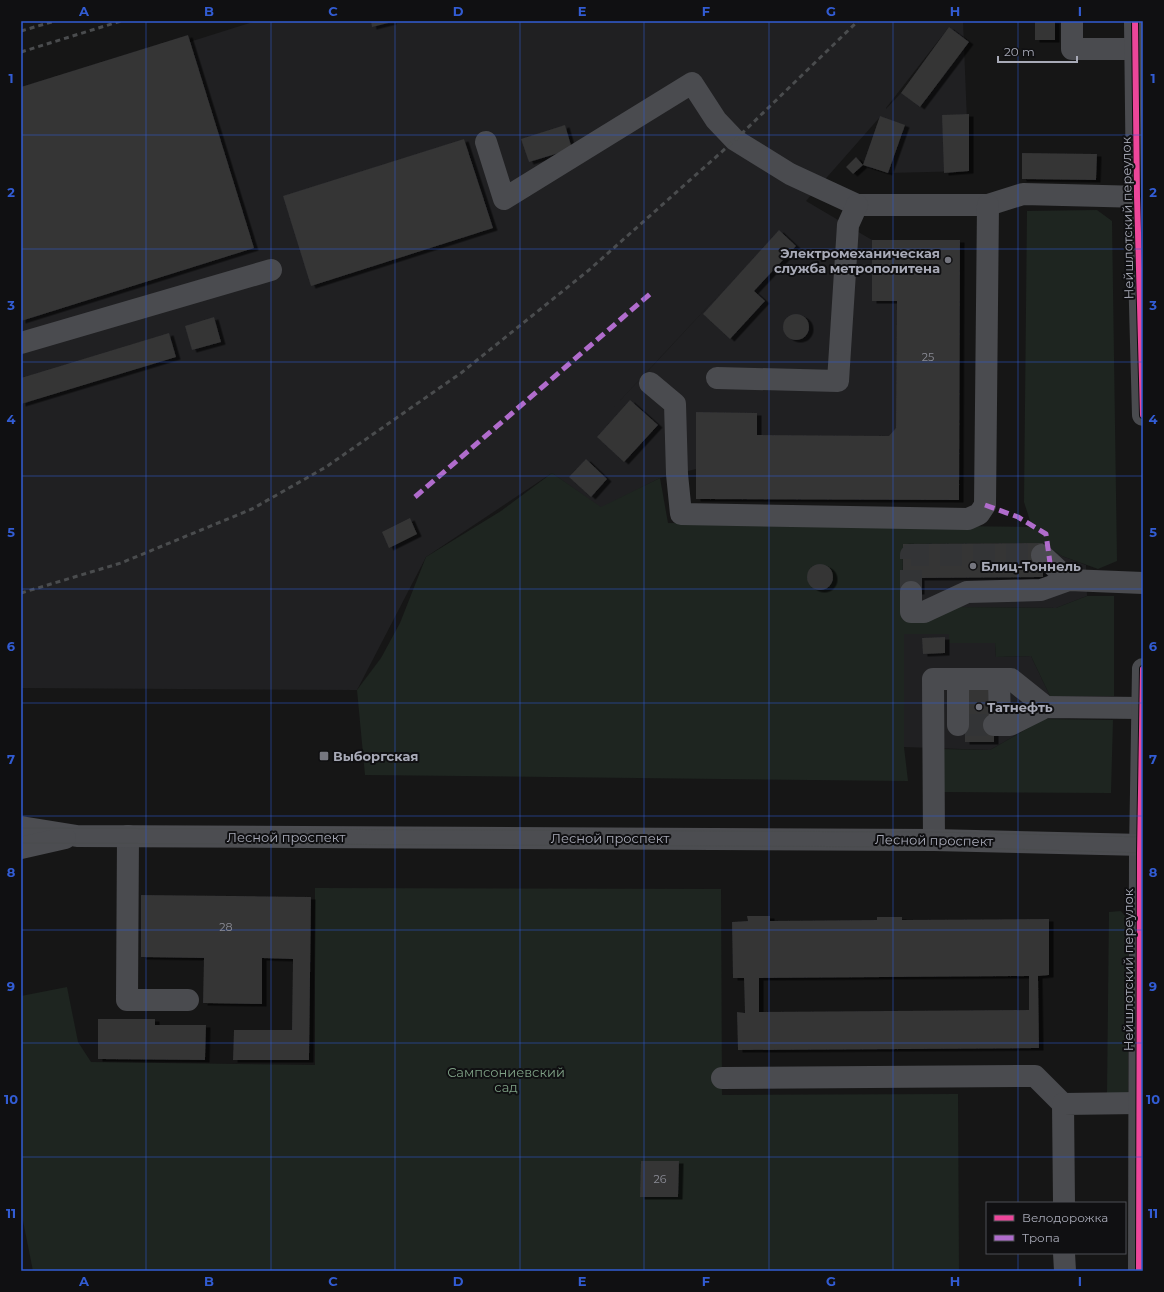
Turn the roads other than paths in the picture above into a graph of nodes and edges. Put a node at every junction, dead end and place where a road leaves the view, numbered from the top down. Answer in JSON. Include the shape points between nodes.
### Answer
{"nodes":[{"id":1,"x":1072,"y":21,"type":"edge"},
{"id":2,"x":1135,"y":21,"type":"edge"},
{"id":3,"x":1135,"y":49,"type":"junction"},
{"id":4,"x":486,"y":142,"type":"dead end"},
{"id":5,"x":1140,"y":196,"type":"edge"},
{"id":6,"x":857,"y":205,"type":"junction"},
{"id":7,"x":988,"y":205,"type":"junction"},
{"id":8,"x":271,"y":270,"type":"dead end"},
{"id":9,"x":1142,"y":302,"type":"edge"},
{"id":10,"x":21,"y":343,"type":"edge"},
{"id":11,"x":716,"y":378,"type":"dead end"},
{"id":12,"x":650,"y":383,"type":"dead end"},
{"id":13,"x":1143,"y":415,"type":"edge"},
{"id":14,"x":1042,"y":555,"type":"tunnel mouth"},
{"id":15,"x":1069,"y":580,"type":"junction"},
{"id":16,"x":1143,"y":583,"type":"edge"},
{"id":17,"x":911,"y":592,"type":"tunnel mouth"},
{"id":18,"x":1143,"y":669,"type":"edge"},
{"id":19,"x":958,"y":679,"type":"junction"},
{"id":20,"x":999,"y":679,"type":"junction"},
{"id":21,"x":1046,"y":707,"type":"junction"},
{"id":22,"x":1142,"y":708,"type":"edge"},
{"id":23,"x":933,"y":725,"type":"junction"},
{"id":24,"x":21,"y":827,"type":"edge"},
{"id":25,"x":77,"y":836,"type":"junction"},
{"id":26,"x":128,"y":836,"type":"junction"},
{"id":27,"x":934,"y":840,"type":"junction"},
{"id":28,"x":1142,"y":845,"type":"edge"},
{"id":29,"x":21,"y":848,"type":"edge"},
{"id":30,"x":1141,"y":981,"type":"edge"},
{"id":31,"x":188,"y":1000,"type":"dead end"},
{"id":32,"x":722,"y":1078,"type":"dead end"},
{"id":33,"x":1139,"y":1103,"type":"junction"},
{"id":34,"x":1063,"y":1104,"type":"junction"},
{"id":35,"x":1141,"y":1157,"type":"edge"},
{"id":36,"x":1064,"y":1202,"type":"edge"},
{"id":37,"x":1064,"y":1254,"type":"edge"},
{"id":38,"x":1143,"y":1270,"type":"edge"},
{"id":39,"x":1064,"y":1271,"type":"edge"},
{"id":40,"x":1139,"y":1271,"type":"edge"}],
"edges":[{"from":1,"to":3,"type":"street","via":[[1072,49]]},
{"from":2,"to":3,"type":"street","name":"Нейшлотский переулок"},
{"from":3,"to":5,"type":"street","name":"Нейшлотский переулок"},
{"from":4,"to":6,"type":"street","via":[[504,199],[692,83],[716,120],[735,140],[790,174]]},
{"from":5,"to":7,"type":"street","via":[[1023,194]]},
{"from":5,"to":9,"type":"street","name":"Нейшлотский переулок"},
{"from":6,"to":7,"type":"street"},
{"from":6,"to":11,"type":"street","via":[[848,225],[838,381]]},
{"from":7,"to":12,"type":"street","via":[[985,505],[979,514],[968,519],[681,514],[675,404]]},
{"from":8,"to":10,"type":"street"},
{"from":9,"to":13,"type":"street","name":"Нейшлотский переулок"},
{"from":14,"to":15,"type":"street"},
{"from":15,"to":16,"type":"street"},
{"from":15,"to":17,"type":"street","via":[[1041,590],[967,592],[924,612],[910,612]]},
{"from":18,"to":22,"type":"street","name":"Нейшлотский переулок"},
{"from":19,"to":20,"type":"street"},
{"from":19,"to":23,"type":"street","via":[[933,679]]},
{"from":19,"to":23,"type":"street","via":[[962,725]]},
{"from":20,"to":21,"type":"street","via":[[1011,679]]},
{"from":20,"to":21,"type":"street","via":[[997,725],[1010,725]]},
{"from":21,"to":22,"type":"street"},
{"from":22,"to":28,"type":"street","name":"Нейшлотский переулок"},
{"from":23,"to":27,"type":"street"},
{"from":24,"to":25,"type":"main road","name":"Лесной проспект"},
{"from":25,"to":26,"type":"main road","name":"Лесной проспект"},
{"from":25,"to":29,"type":"main road","name":"Лесной проспект"},
{"from":26,"to":27,"type":"main road","name":"Лесной проспект"},
{"from":26,"to":31,"type":"street","via":[[127,1000]]},
{"from":27,"to":28,"type":"main road","name":"Лесной проспект"},
{"from":28,"to":30,"type":"street","name":"Нейшлотский переулок"},
{"from":30,"to":33,"type":"street","name":"Нейшлотский переулок"},
{"from":32,"to":34,"type":"street","via":[[1035,1076]]},
{"from":33,"to":34,"type":"street"},
{"from":33,"to":35,"type":"street","name":"Нейшлотский переулок"},
{"from":34,"to":36,"type":"street"},
{"from":35,"to":40,"type":"street","name":"Нейшлотский переулок"},
{"from":37,"to":39,"type":"street"},
{"from":38,"to":40,"type":"street"}]}
